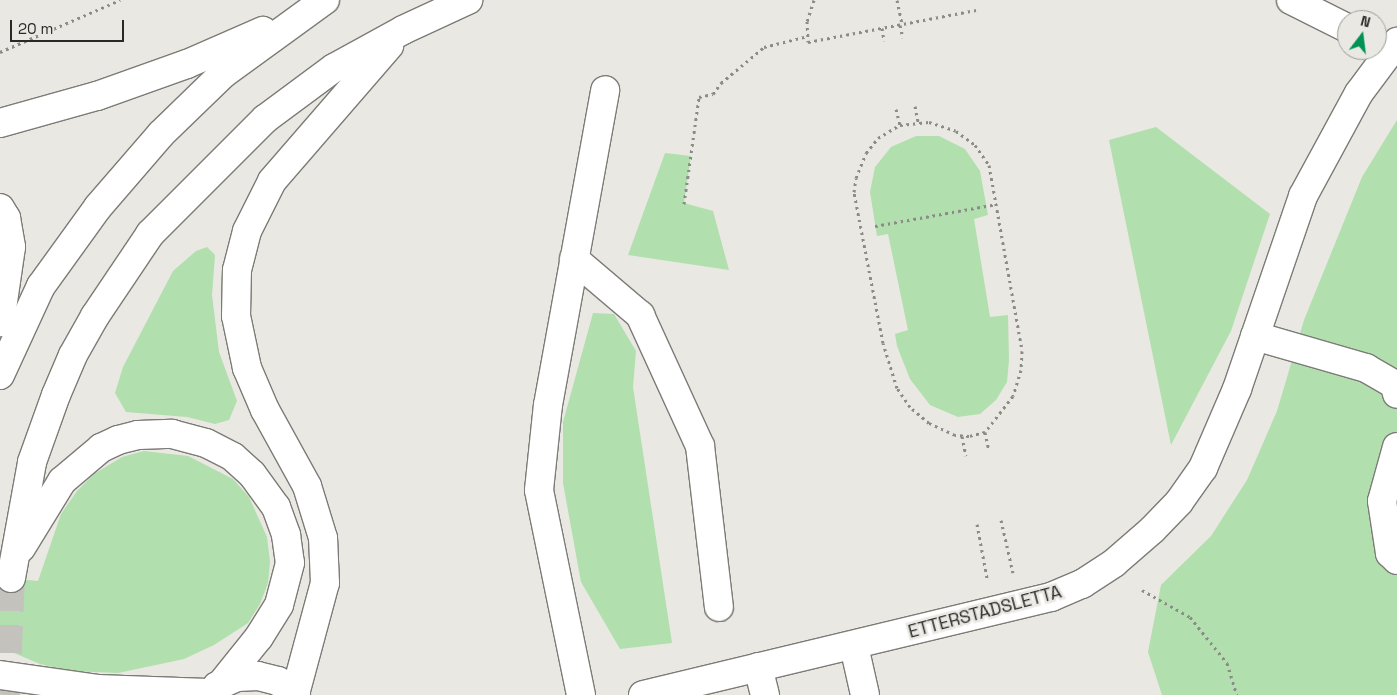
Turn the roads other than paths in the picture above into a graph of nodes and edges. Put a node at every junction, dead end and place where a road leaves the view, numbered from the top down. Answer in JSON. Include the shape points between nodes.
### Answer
{"nodes":[{"id":1,"x":468,"y":0,"type":"edge"},
{"id":2,"x":1291,"y":0,"type":"edge"},
{"id":3,"x":315,"y":6,"type":"edge"},
{"id":4,"x":1337,"y":23,"type":"edge"},
{"id":5,"x":403,"y":30,"type":"junction"},
{"id":6,"x":1390,"y":46,"type":"edge"},
{"id":7,"x":605,"y":90,"type":"dead end"},
{"id":8,"x":0,"y":123,"type":"edge"},
{"id":9,"x":0,"y":208,"type":"edge"},
{"id":10,"x":574,"y":258,"type":"junction"},
{"id":11,"x":0,"y":322,"type":"edge"},
{"id":12,"x":1255,"y":336,"type":"junction"},
{"id":13,"x":0,"y":375,"type":"edge"},
{"id":14,"x":1397,"y":394,"type":"edge"},
{"id":15,"x":1397,"y":447,"type":"edge"},
{"id":16,"x":1397,"y":560,"type":"edge"},
{"id":17,"x":719,"y":607,"type":"dead end"},
{"id":18,"x":854,"y":646,"type":"junction"},
{"id":19,"x":758,"y":667,"type":"junction"},
{"id":20,"x":0,"y":675,"type":"edge"},
{"id":21,"x":0,"y":683,"type":"edge"},
{"id":22,"x":212,"y":690,"type":"edge"},
{"id":23,"x":295,"y":694,"type":"edge"},
{"id":24,"x":15,"y":695,"type":"edge"},
{"id":25,"x":581,"y":695,"type":"edge"},
{"id":26,"x":643,"y":695,"type":"edge"},
{"id":27,"x":765,"y":695,"type":"edge"},
{"id":28,"x":866,"y":695,"type":"edge"}],
"edges":[{"from":1,"to":5,"type":"main road"},
{"from":2,"to":4,"type":"main road"},
{"from":3,"to":8,"type":"main road","via":[[187,64],[97,96]]},
{"from":3,"to":13,"type":"main road","via":[[223,74],[161,134],[98,207],[42,286]]},
{"from":5,"to":22,"type":"main road","via":[[334,68],[265,119],[150,234],[73,354],[32,462],[13,567],[62,481],[102,448],[138,434],[194,439],[221,450],[243,465],[267,492],[282,520],[290,563],[279,605],[259,637]]},
{"from":5,"to":23,"type":"main road","via":[[278,173],[250,224],[237,270],[236,316],[247,368],[265,410],[307,486],[323,538],[325,583]]},
{"from":6,"to":12,"type":"main road","name":"ETTERSTADSLETTA","via":[[1330,142],[1302,196]]},
{"from":7,"to":10,"type":"main road"},
{"from":9,"to":11,"type":"main road","via":[[6,218],[11,247]]},
{"from":10,"to":17,"type":"main road","via":[[640,315],[700,446]]},
{"from":10,"to":25,"type":"main road","via":[[548,405],[540,490]]},
{"from":12,"to":14,"type":"main road","via":[[1366,368],[1395,385]]},
{"from":12,"to":18,"type":"main road","name":"ETTERSTADSLETTA","via":[[1237,389],[1203,468],[1179,502],[1114,562],[1082,584],[1050,597]]},
{"from":15,"to":16,"type":"main road","via":[[1382,501],[1390,553]]},
{"from":18,"to":19,"type":"main road","name":"ETTERSTADSLETTA"},
{"from":18,"to":28,"type":"main road"},
{"from":19,"to":26,"type":"main road","name":"ETTERSTADSLETTA"},
{"from":19,"to":27,"type":"main road"},
{"from":20,"to":22,"type":"main road","via":[[97,689]]},
{"from":21,"to":24,"type":"main road"},
{"from":22,"to":23,"type":"main road","via":[[237,677],[258,676],[278,681]]}]}
